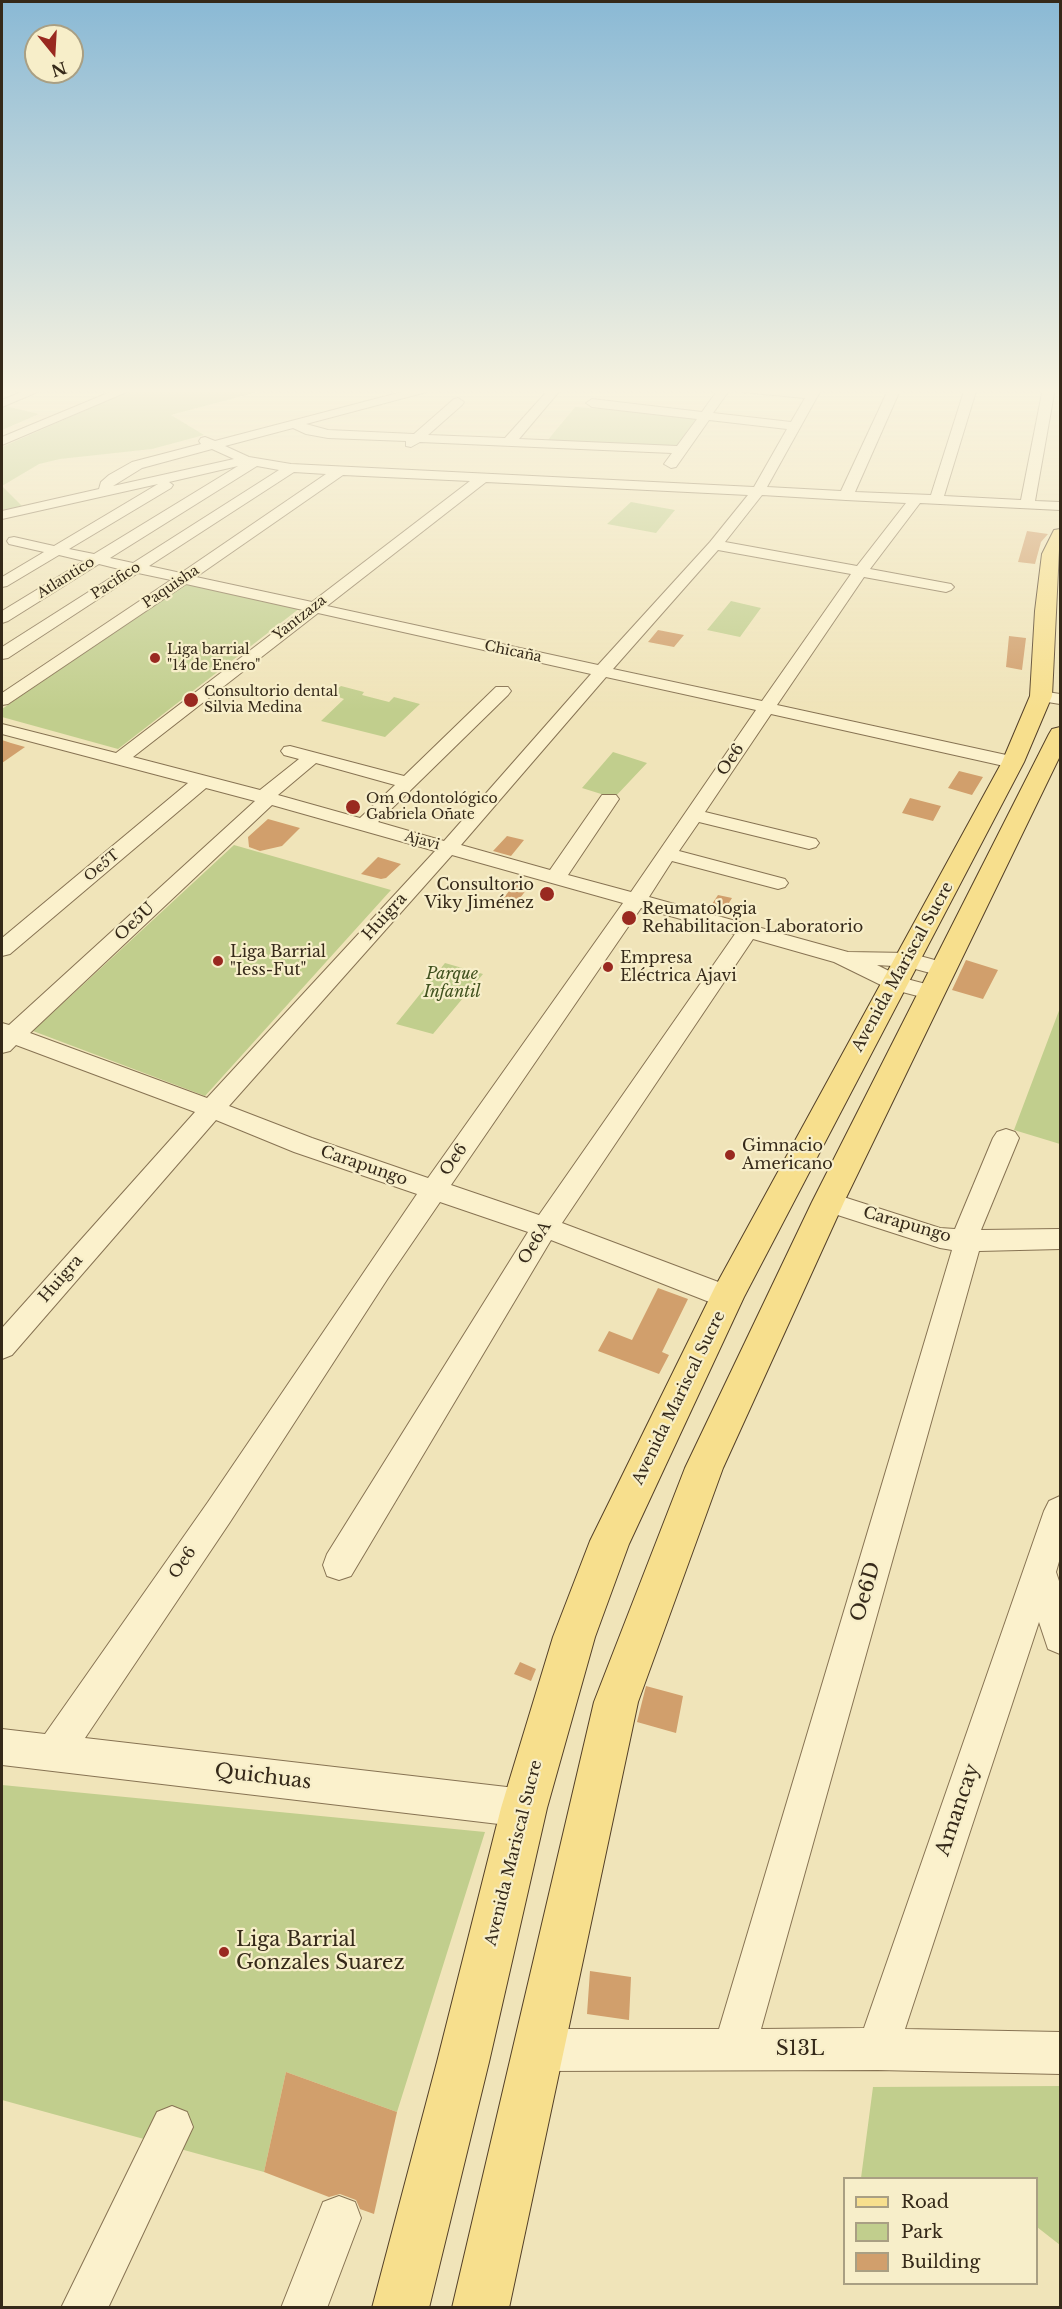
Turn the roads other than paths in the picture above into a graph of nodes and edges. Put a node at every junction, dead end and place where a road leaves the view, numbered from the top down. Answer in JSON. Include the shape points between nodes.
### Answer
{"nodes":[{"id":1,"x":83,"y":496,"type":"edge"},
{"id":2,"x":148,"y":496,"type":"edge"},
{"id":3,"x":197,"y":496,"type":"edge"},
{"id":4,"x":247,"y":496,"type":"edge"},
{"id":5,"x":303,"y":496,"type":"edge"},
{"id":6,"x":459,"y":496,"type":"edge"},
{"id":7,"x":754,"y":496,"type":"edge"},
{"id":8,"x":842,"y":496,"type":"edge"},
{"id":9,"x":846,"y":496,"type":"joint"},
{"id":10,"x":937,"y":496,"type":"edge"},
{"id":11,"x":1029,"y":496,"type":"edge"},
{"id":12,"x":77,"y":497,"type":"junction"},
{"id":13,"x":915,"y":500,"type":"junction"},
{"id":14,"x":936,"y":500,"type":"junction"},
{"id":15,"x":185,"y":504,"type":"junction"},
{"id":16,"x":1027,"y":505,"type":"junction"},
{"id":17,"x":1060,"y":506,"type":"edge"},
{"id":18,"x":221,"y":512,"type":"junction"},
{"id":19,"x":2,"y":515,"type":"edge"},
{"id":20,"x":49,"y":519,"type":"dead end"},
{"id":21,"x":268,"y":520,"type":"junction"},
{"id":22,"x":31,"y":530,"type":"dead end"},
{"id":23,"x":1060,"y":534,"type":"edge"},
{"id":24,"x":8,"y":545,"type":"edge"},
{"id":25,"x":714,"y":545,"type":"junction"},
{"id":26,"x":56,"y":551,"type":"junction"},
{"id":27,"x":96,"y":560,"type":"junction"},
{"id":28,"x":135,"y":568,"type":"junction"},
{"id":29,"x":861,"y":571,"type":"junction"},
{"id":30,"x":183,"y":579,"type":"junction"},
{"id":31,"x":2,"y":583,"type":"edge"},
{"id":32,"x":946,"y":587,"type":"dead end"},
{"id":33,"x":313,"y":608,"type":"junction"},
{"id":34,"x":2,"y":618,"type":"edge"},
{"id":35,"x":2,"y":625,"type":"edge"},
{"id":36,"x":35,"y":633,"type":"junction"},
{"id":37,"x":84,"y":644,"type":"junction"},
{"id":38,"x":2,"y":654,"type":"edge"},
{"id":39,"x":602,"y":671,"type":"junction"},
{"id":40,"x":502,"y":691,"type":"dead end"},
{"id":41,"x":1051,"y":698,"type":"edge"},
{"id":42,"x":2,"y":700,"type":"edge"},
{"id":43,"x":766,"y":708,"type":"junction"},
{"id":44,"x":2,"y":729,"type":"edge"},
{"id":45,"x":1060,"y":734,"type":"edge"},
{"id":46,"x":290,"y":751,"type":"dead end"},
{"id":47,"x":312,"y":757,"type":"junction"},
{"id":48,"x":120,"y":759,"type":"junction"},
{"id":49,"x":1013,"y":762,"type":"junction"},
{"id":50,"x":202,"y":781,"type":"junction"},
{"id":51,"x":407,"y":782,"type":"junction"},
{"id":52,"x":266,"y":798,"type":"junction"},
{"id":53,"x":609,"y":799,"type":"dead end"},
{"id":54,"x":694,"y":815,"type":"junction"},
{"id":55,"x":364,"y":825,"type":"junction"},
{"id":56,"x":809,"y":843,"type":"dead end"},
{"id":57,"x":448,"y":848,"type":"junction"},
{"id":58,"x":667,"y":854,"type":"junction"},
{"id":59,"x":555,"y":878,"type":"junction"},
{"id":60,"x":778,"y":883,"type":"dead end"},
{"id":61,"x":636,"y":900,"type":"junction"},
{"id":62,"x":748,"y":932,"type":"junction"},
{"id":63,"x":2,"y":949,"type":"edge"},
{"id":64,"x":902,"y":971,"type":"junction"},
{"id":65,"x":939,"y":982,"type":"junction"},
{"id":66,"x":5,"y":1037,"type":"edge"},
{"id":67,"x":212,"y":1109,"type":"junction"},
{"id":68,"x":1006,"y":1138,"type":"dead end"},
{"id":69,"x":433,"y":1190,"type":"junction"},
{"id":70,"x":828,"y":1202,"type":"junction"},
{"id":71,"x":544,"y":1227,"type":"junction"},
{"id":72,"x":1060,"y":1239,"type":"edge"},
{"id":73,"x":968,"y":1241,"type":"junction"},
{"id":74,"x":727,"y":1297,"type":"junction"},
{"id":75,"x":2,"y":1347,"type":"edge"},
{"id":76,"x":1060,"y":1511,"type":"edge"},
{"id":77,"x":339,"y":1565,"type":"dead end"},
{"id":78,"x":1039,"y":1570,"type":"junction"},
{"id":79,"x":1060,"y":1637,"type":"edge"},
{"id":80,"x":2,"y":1747,"type":"edge"},
{"id":81,"x":54,"y":1752,"type":"junction"},
{"id":82,"x":524,"y":1808,"type":"junction"},
{"id":83,"x":734,"y":2049,"type":"junction"},
{"id":84,"x":878,"y":2049,"type":"junction"},
{"id":85,"x":539,"y":2050,"type":"junction"},
{"id":86,"x":1060,"y":2053,"type":"edge"},
{"id":87,"x":172,"y":2127,"type":"dead end"},
{"id":88,"x":339,"y":2218,"type":"dead end"},
{"id":89,"x":84,"y":2307,"type":"edge"},
{"id":90,"x":304,"y":2307,"type":"edge"},
{"id":91,"x":400,"y":2307,"type":"edge"},
{"id":92,"x":480,"y":2307,"type":"edge"}],
"edges":[{"from":1,"to":12,"type":"street"},
{"from":2,"to":26,"type":"street"},
{"from":3,"to":15,"type":"street","name":"Atlantico"},
{"from":4,"to":18,"type":"street","name":"Pacifico"},
{"from":5,"to":21,"type":"street","name":"Paquisha"},
{"from":6,"to":33,"type":"street","name":"Yantzaza"},
{"from":7,"to":25,"type":"street","name":"Huigra"},
{"from":8,"to":9,"type":"street"},
{"from":9,"to":13,"type":"street"},
{"from":10,"to":14,"type":"street"},
{"from":11,"to":16,"type":"street"},
{"from":12,"to":19,"type":"street"},
{"from":12,"to":20,"type":"street"},
{"from":13,"to":14,"type":"street"},
{"from":13,"to":29,"type":"street","name":"Oe6"},
{"from":14,"to":16,"type":"street"},
{"from":15,"to":18,"type":"street"},
{"from":15,"to":27,"type":"street","name":"Atlantico"},
{"from":16,"to":17,"type":"street"},
{"from":18,"to":21,"type":"street"},
{"from":18,"to":28,"type":"street","name":"Pacifico"},
{"from":21,"to":30,"type":"street","name":"Paquisha"},
{"from":22,"to":24,"type":"street"},
{"from":23,"to":41,"type":"main road","name":"Avenida Mariscal Sucre","via":[[1051,554],[1045,611]]},
{"from":24,"to":26,"type":"street","name":"Chicaña"},
{"from":25,"to":29,"type":"street"},
{"from":25,"to":39,"type":"street","name":"Huigra"},
{"from":26,"to":27,"type":"street","name":"Chicaña"},
{"from":26,"to":31,"type":"street"},
{"from":27,"to":28,"type":"street","name":"Chicaña"},
{"from":27,"to":34,"type":"street","name":"Atlantico"},
{"from":28,"to":30,"type":"street","name":"Chicaña"},
{"from":28,"to":36,"type":"street","name":"Pacifico"},
{"from":29,"to":32,"type":"street"},
{"from":29,"to":43,"type":"street","name":"Oe6"},
{"from":30,"to":33,"type":"street","name":"Chicaña"},
{"from":30,"to":37,"type":"street","name":"Paquisha"},
{"from":33,"to":39,"type":"street","name":"Chicaña"},
{"from":33,"to":48,"type":"street","name":"Yantzaza"},
{"from":35,"to":36,"type":"street"},
{"from":36,"to":37,"type":"street"},
{"from":36,"to":38,"type":"street","name":"Pacifico"},
{"from":37,"to":42,"type":"street","name":"Paquisha"},
{"from":39,"to":43,"type":"street","name":"Chicaña"},
{"from":39,"to":57,"type":"street","name":"Huigra"},
{"from":40,"to":51,"type":"street"},
{"from":41,"to":49,"type":"main road","name":"Avenida Mariscal Sucre"},
{"from":43,"to":49,"type":"street","name":"Chicaña"},
{"from":43,"to":54,"type":"street","name":"Oe6"},
{"from":44,"to":48,"type":"street","name":"Ajavi"},
{"from":45,"to":65,"type":"main road","name":"Avenida Mariscal Sucre"},
{"from":46,"to":47,"type":"street"},
{"from":47,"to":51,"type":"street"},
{"from":47,"to":52,"type":"street","name":"Oe5U"},
{"from":48,"to":50,"type":"street","name":"Ajavi"},
{"from":49,"to":64,"type":"main road","name":"Avenida Mariscal Sucre"},
{"from":50,"to":52,"type":"street","name":"Ajavi"},
{"from":50,"to":63,"type":"street","name":"Oe5T"},
{"from":51,"to":55,"type":"street"},
{"from":52,"to":55,"type":"street","name":"Ajavi"},
{"from":52,"to":66,"type":"street","name":"Oe5U"},
{"from":53,"to":59,"type":"street"},
{"from":54,"to":56,"type":"street"},
{"from":54,"to":58,"type":"street","name":"Oe6"},
{"from":55,"to":57,"type":"street","name":"Ajavi"},
{"from":57,"to":59,"type":"street","name":"Ajavi"},
{"from":57,"to":67,"type":"street","name":"Huigra"},
{"from":58,"to":60,"type":"street"},
{"from":58,"to":61,"type":"street","name":"Oe6"},
{"from":59,"to":61,"type":"street","name":"Ajavi"},
{"from":61,"to":62,"type":"street","name":"Ajavi"},
{"from":61,"to":69,"type":"street","name":"Oe6"},
{"from":62,"to":64,"type":"street","name":"Ajavi"},
{"from":62,"to":71,"type":"street","name":"Oe6A"},
{"from":64,"to":65,"type":"street","name":"Ajavi"},
{"from":64,"to":74,"type":"main road","name":"Avenida Mariscal Sucre"},
{"from":65,"to":70,"type":"main road","name":"Avenida Mariscal Sucre"},
{"from":66,"to":67,"type":"street","name":"Carapungo"},
{"from":67,"to":69,"type":"street","name":"Carapungo"},
{"from":67,"to":75,"type":"street","name":"Huigra"},
{"from":68,"to":73,"type":"street","name":"Oe6D","via":[[968,1226]]},
{"from":69,"to":71,"type":"street","name":"Carapungo"},
{"from":69,"to":81,"type":"street","name":"Oe6"},
{"from":70,"to":73,"type":"street","name":"Carapungo","via":[[940,1238]]},
{"from":70,"to":85,"type":"main road","name":"Avenida Mariscal Sucre","via":[[704,1468],[616,1702]]},
{"from":71,"to":74,"type":"street","name":"Carapungo"},
{"from":71,"to":77,"type":"street","name":"Oe6A"},
{"from":72,"to":73,"type":"street","name":"Carapungo"},
{"from":73,"to":83,"type":"street","name":"Oe6D"},
{"from":74,"to":82,"type":"main road","name":"Avenida Mariscal Sucre","via":[[610,1541],[565,1660]]},
{"from":76,"to":78,"type":"street","name":"Amancay"},
{"from":78,"to":79,"type":"street"},
{"from":78,"to":84,"type":"street","name":"Amancay"},
{"from":80,"to":81,"type":"street","name":"Quichuas"},
{"from":81,"to":82,"type":"street","name":"Quichuas"},
{"from":82,"to":91,"type":"main road","name":"Avenida Mariscal Sucre"},
{"from":83,"to":84,"type":"street","name":"S13L"},
{"from":83,"to":85,"type":"street","name":"S13L"},
{"from":84,"to":86,"type":"street","name":"S13L"},
{"from":85,"to":92,"type":"main road","name":"Avenida Mariscal Sucre"},
{"from":87,"to":89,"type":"street"},
{"from":88,"to":90,"type":"street"}]}
